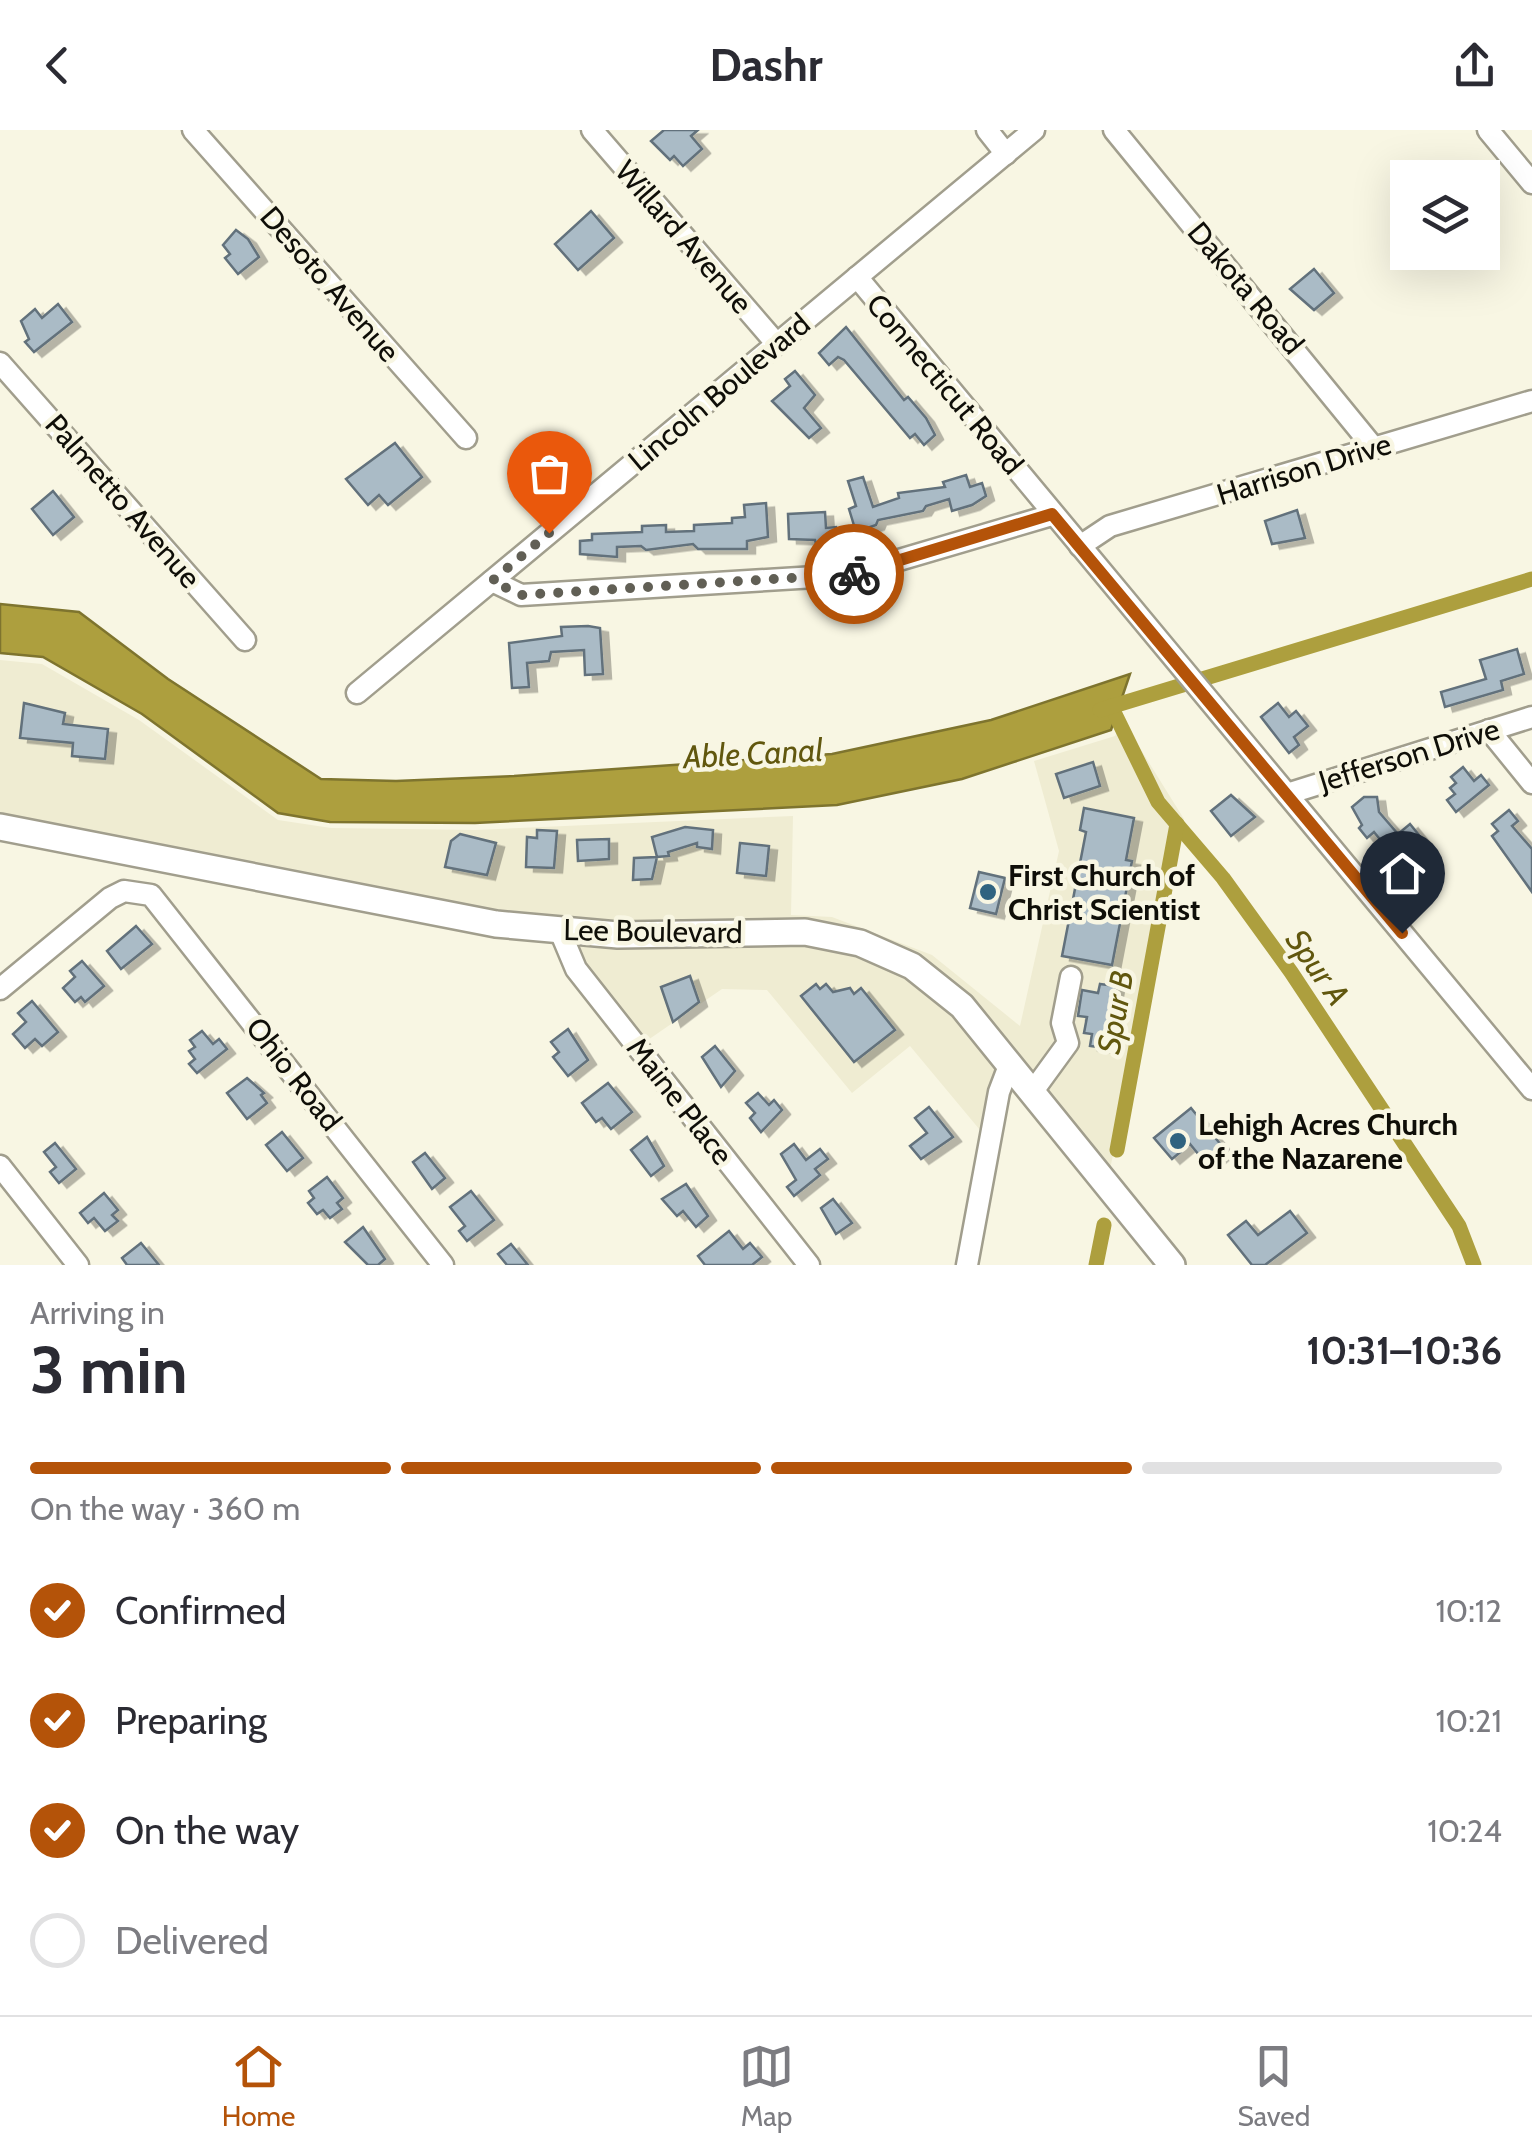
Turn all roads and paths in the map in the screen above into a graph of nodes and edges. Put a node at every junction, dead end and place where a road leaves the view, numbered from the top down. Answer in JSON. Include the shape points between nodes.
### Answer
{"nodes":[{"id":1,"x":194,"y":130,"type":"edge"},
{"id":2,"x":592,"y":130,"type":"edge"},
{"id":3,"x":987,"y":130,"type":"edge"},
{"id":4,"x":1034,"y":130,"type":"edge"},
{"id":5,"x":1114,"y":130,"type":"edge"},
{"id":6,"x":1488,"y":130,"type":"edge"},
{"id":7,"x":1006,"y":154,"type":"junction"},
{"id":8,"x":1532,"y":183,"type":"edge"},
{"id":9,"x":857,"y":278,"type":"junction"},
{"id":10,"x":776,"y":344,"type":"junction"},
{"id":11,"x":0,"y":363,"type":"edge"},
{"id":12,"x":1532,"y":402,"type":"edge"},
{"id":13,"x":466,"y":438,"type":"dead end"},
{"id":14,"x":1374,"y":448,"type":"junction"},
{"id":15,"x":1052,"y":514,"type":"junction"},
{"id":16,"x":1080,"y":546,"type":"junction"},
{"id":17,"x":492,"y":581,"type":"junction"},
{"id":18,"x":245,"y":640,"type":"dead end"},
{"id":19,"x":357,"y":692,"type":"dead end"},
{"id":20,"x":1532,"y":717,"type":"edge"},
{"id":21,"x":1489,"y":730,"type":"junction"},
{"id":22,"x":1532,"y":784,"type":"edge"},
{"id":23,"x":1287,"y":794,"type":"junction"},
{"id":24,"x":0,"y":827,"type":"edge"},
{"id":25,"x":560,"y":931,"type":"junction"},
{"id":26,"x":1071,"y":977,"type":"dead end"},
{"id":27,"x":0,"y":989,"type":"edge"},
{"id":28,"x":1010,"y":1063,"type":"junction"},
{"id":29,"x":1532,"y":1089,"type":"edge"},
{"id":30,"x":1034,"y":1091,"type":"junction"},
{"id":31,"x":0,"y":1166,"type":"edge"},
{"id":32,"x":78,"y":1265,"type":"edge"},
{"id":33,"x":443,"y":1265,"type":"edge"},
{"id":34,"x":809,"y":1265,"type":"edge"},
{"id":35,"x":967,"y":1265,"type":"edge"},
{"id":36,"x":1172,"y":1265,"type":"edge"}],
"edges":[{"from":1,"to":13,"type":"street","name":"Desoto Avenue"},
{"from":2,"to":10,"type":"street","name":"Willard Avenue"},
{"from":3,"to":7,"type":"street"},
{"from":4,"to":7,"type":"street","name":"Lincoln Boulevard"},
{"from":5,"to":14,"type":"street","name":"Dakota Road"},
{"from":6,"to":8,"type":"street"},
{"from":7,"to":9,"type":"street","name":"Lincoln Boulevard"},
{"from":9,"to":10,"type":"street","name":"Lincoln Boulevard"},
{"from":9,"to":15,"type":"street","name":"Connecticut Road"},
{"from":10,"to":17,"type":"street","name":"Lincoln Boulevard"},
{"from":11,"to":18,"type":"street","name":"Palmetto Avenue"},
{"from":12,"to":14,"type":"street","name":"Harrison Drive"},
{"from":14,"to":16,"type":"street","name":"Harrison Drive","via":[[1110,526]]},
{"from":15,"to":16,"type":"street","name":"Connecticut Road"},
{"from":15,"to":17,"type":"street","via":[[848,575],[521,595]]},
{"from":16,"to":23,"type":"street","name":"Connecticut Road"},
{"from":17,"to":19,"type":"street","name":"Lincoln Boulevard"},
{"from":20,"to":21,"type":"street","name":"Jefferson Drive"},
{"from":21,"to":22,"type":"street"},
{"from":21,"to":23,"type":"street","name":"Jefferson Drive"},
{"from":23,"to":29,"type":"street","name":"Connecticut Road"},
{"from":24,"to":25,"type":"main road","name":"Lee Boulevard","via":[[428,913]]},
{"from":25,"to":28,"type":"main road","name":"Lee Boulevard","via":[[805,932],[860,943],[898,958],[944,989]]},
{"from":25,"to":34,"type":"street","name":"Maine Place","via":[[576,969]]},
{"from":26,"to":30,"type":"street","via":[[1062,1022],[1068,1043]]},
{"from":27,"to":33,"type":"street","name":"Ohio Road","via":[[110,898],[138,890],[159,902]]},
{"from":28,"to":30,"type":"main road","name":"Lee Boulevard"},
{"from":28,"to":35,"type":"street"},
{"from":30,"to":36,"type":"main road","name":"Lee Boulevard"},
{"from":31,"to":32,"type":"street"}]}
